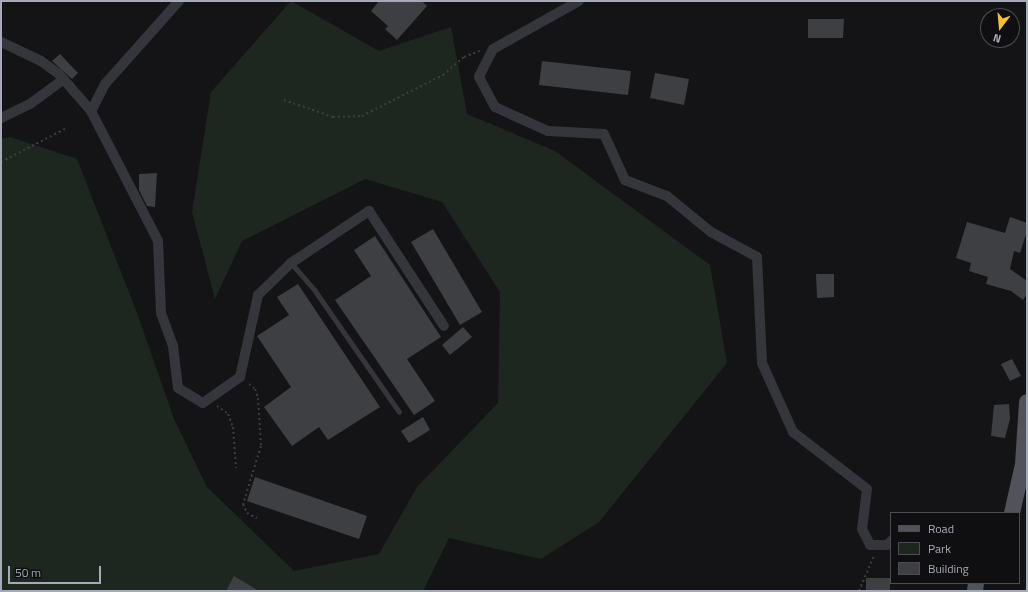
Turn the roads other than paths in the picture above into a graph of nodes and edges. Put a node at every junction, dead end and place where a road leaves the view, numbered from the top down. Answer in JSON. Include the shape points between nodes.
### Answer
{"nodes":[{"id":1,"x":179,"y":1,"type":"edge"},
{"id":2,"x":579,"y":1,"type":"edge"},
{"id":3,"x":1,"y":42,"type":"edge"},
{"id":4,"x":64,"y":79,"type":"junction"},
{"id":5,"x":91,"y":111,"type":"junction"},
{"id":6,"x":1,"y":118,"type":"edge"},
{"id":7,"x":290,"y":263,"type":"junction"},
{"id":8,"x":444,"y":326,"type":"dead end"},
{"id":9,"x":1027,"y":402,"type":"edge"},
{"id":10,"x":398,"y":412,"type":"dead end"},
{"id":11,"x":1012,"y":512,"type":"edge"},
{"id":12,"x":890,"y":542,"type":"edge"}],
"edges":[{"from":1,"to":5,"type":"street","via":[[105,84]]},
{"from":2,"to":12,"type":"street","via":[[492,49],[479,77],[495,107],[548,131],[604,134],[625,180],[667,196],[711,232],[758,257],[762,363],[793,432],[867,489],[862,529],[870,545],[887,545]]},
{"from":3,"to":4,"type":"street","via":[[41,61]]},
{"from":4,"to":5,"type":"street"},
{"from":4,"to":6,"type":"street","via":[[30,104]]},
{"from":5,"to":7,"type":"street","via":[[158,241],[161,313],[173,346],[178,388],[203,403],[240,377],[258,295]]},
{"from":7,"to":8,"type":"street","via":[[369,211]]},
{"from":7,"to":10,"type":"lane","via":[[315,291]]},
{"from":9,"to":11,"type":"main road","via":[[1023,464]]}]}
